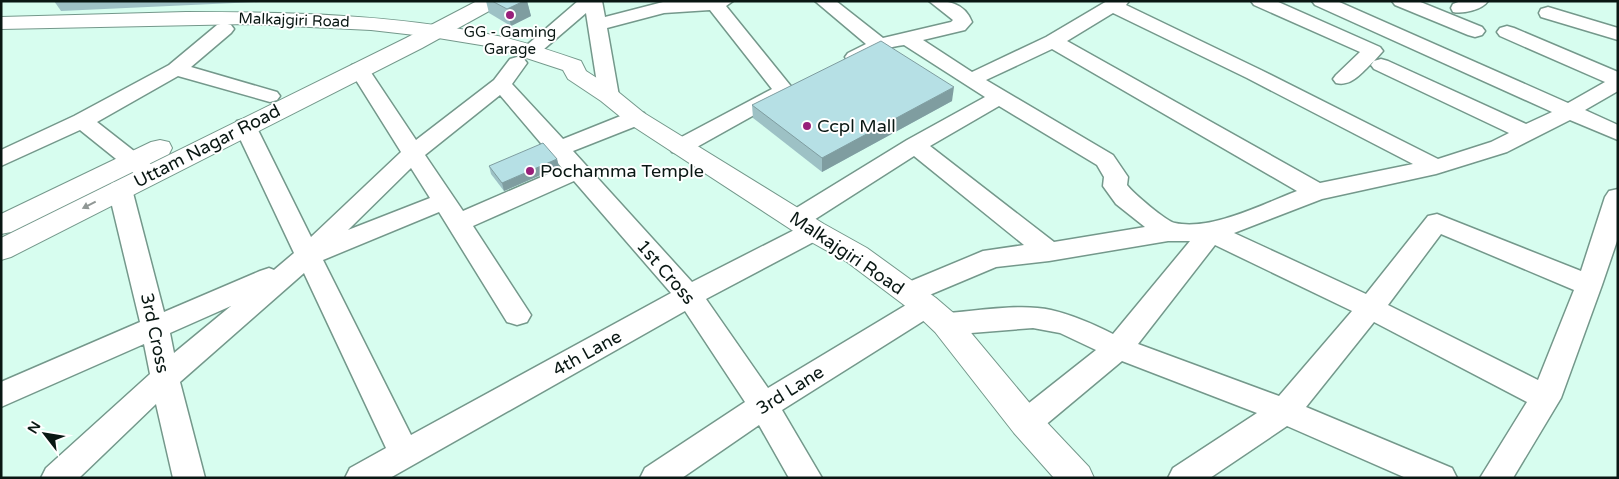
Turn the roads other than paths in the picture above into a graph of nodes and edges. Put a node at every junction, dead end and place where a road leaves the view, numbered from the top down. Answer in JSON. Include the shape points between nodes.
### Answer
{"nodes":[{"id":1,"x":470,"y":1,"type":"edge"},
{"id":2,"x":493,"y":1,"type":"edge"},
{"id":3,"x":592,"y":1,"type":"edge"},
{"id":4,"x":824,"y":1,"type":"edge"},
{"id":5,"x":938,"y":1,"type":"edge"},
{"id":6,"x":1260,"y":1,"type":"edge"},
{"id":7,"x":1321,"y":1,"type":"edge"},
{"id":8,"x":1402,"y":1,"type":"edge"},
{"id":9,"x":1479,"y":1,"type":"edge"},
{"id":10,"x":719,"y":3,"type":"edge"},
{"id":11,"x":1116,"y":4,"type":"edge"},
{"id":12,"x":656,"y":5,"type":"edge"},
{"id":13,"x":1460,"y":8,"type":"dead end"},
{"id":14,"x":1344,"y":12,"type":"edge"},
{"id":15,"x":1548,"y":13,"type":"dead end"},
{"id":16,"x":1,"y":23,"type":"edge"},
{"id":17,"x":598,"y":25,"type":"junction"},
{"id":18,"x":224,"y":28,"type":"junction"},
{"id":19,"x":437,"y":31,"type":"junction"},
{"id":20,"x":1475,"y":32,"type":"dead end"},
{"id":21,"x":1507,"y":32,"type":"dead end"},
{"id":22,"x":1,"y":34,"type":"edge"},
{"id":23,"x":1618,"y":34,"type":"edge"},
{"id":24,"x":407,"y":38,"type":"junction"},
{"id":25,"x":906,"y":38,"type":"junction"},
{"id":26,"x":1053,"y":41,"type":"junction"},
{"id":27,"x":879,"y":46,"type":"junction"},
{"id":28,"x":523,"y":57,"type":"junction"},
{"id":29,"x":1381,"y":65,"type":"dead end"},
{"id":30,"x":836,"y":66,"type":"edge"},
{"id":31,"x":176,"y":69,"type":"junction"},
{"id":32,"x":359,"y":70,"type":"junction"},
{"id":33,"x":1343,"y":79,"type":"dead end"},
{"id":34,"x":971,"y":80,"type":"junction"},
{"id":35,"x":1618,"y":82,"type":"edge"},
{"id":36,"x":501,"y":84,"type":"junction"},
{"id":37,"x":270,"y":96,"type":"junction"},
{"id":38,"x":609,"y":96,"type":"junction"},
{"id":39,"x":1000,"y":97,"type":"junction"},
{"id":40,"x":1568,"y":112,"type":"junction"},
{"id":41,"x":636,"y":118,"type":"junction"},
{"id":42,"x":82,"y":121,"type":"junction"},
{"id":43,"x":245,"y":126,"type":"junction"},
{"id":44,"x":1527,"y":133,"type":"junction"},
{"id":45,"x":1618,"y":133,"type":"edge"},
{"id":46,"x":915,"y":145,"type":"junction"},
{"id":47,"x":680,"y":146,"type":"junction"},
{"id":48,"x":559,"y":149,"type":"junction"},
{"id":49,"x":412,"y":154,"type":"junction"},
{"id":50,"x":1,"y":159,"type":"edge"},
{"id":51,"x":1436,"y":167,"type":"junction"},
{"id":52,"x":141,"y":168,"type":"junction"},
{"id":53,"x":577,"y":170,"type":"junction"},
{"id":54,"x":120,"y":189,"type":"junction"},
{"id":55,"x":1317,"y":192,"type":"junction"},
{"id":56,"x":1617,"y":198,"type":"edge"},
{"id":57,"x":445,"y":200,"type":"junction"},
{"id":58,"x":459,"y":222,"type":"junction"},
{"id":59,"x":1,"y":225,"type":"edge"},
{"id":60,"x":806,"y":225,"type":"junction"},
{"id":61,"x":1168,"y":232,"type":"junction"},
{"id":62,"x":1211,"y":233,"type":"junction"},
{"id":63,"x":1612,"y":238,"type":"edge"},
{"id":64,"x":1,"y":250,"type":"edge"},
{"id":65,"x":1048,"y":252,"type":"junction"},
{"id":66,"x":300,"y":262,"type":"junction"},
{"id":67,"x":1589,"y":285,"type":"junction"},
{"id":68,"x":689,"y":296,"type":"junction"},
{"id":69,"x":927,"y":308,"type":"junction"},
{"id":70,"x":1370,"y":308,"type":"junction"},
{"id":71,"x":517,"y":315,"type":"dead end"},
{"id":72,"x":155,"y":328,"type":"junction"},
{"id":73,"x":1118,"y":348,"type":"junction"},
{"id":74,"x":165,"y":378,"type":"junction"},
{"id":75,"x":1,"y":395,"type":"edge"},
{"id":76,"x":1546,"y":398,"type":"junction"},
{"id":77,"x":764,"y":406,"type":"junction"},
{"id":78,"x":1284,"y":411,"type":"junction"},
{"id":79,"x":1026,"y":423,"type":"junction"},
{"id":80,"x":404,"y":454,"type":"junction"},
{"id":81,"x":57,"y":478,"type":"edge"},
{"id":82,"x":189,"y":478,"type":"edge"},
{"id":83,"x":361,"y":478,"type":"edge"},
{"id":84,"x":656,"y":478,"type":"edge"},
{"id":85,"x":806,"y":478,"type":"edge"},
{"id":86,"x":1077,"y":478,"type":"edge"},
{"id":87,"x":1184,"y":478,"type":"edge"},
{"id":88,"x":1441,"y":478,"type":"edge"},
{"id":89,"x":1496,"y":478,"type":"edge"}],
"edges":[{"from":1,"to":24,"type":"main road"},
{"from":2,"to":19,"type":"main road"},
{"from":3,"to":17,"type":"street"},
{"from":3,"to":28,"type":"street"},
{"from":4,"to":27,"type":"street"},
{"from":5,"to":25,"type":"street","via":[[964,22]]},
{"from":6,"to":33,"type":"street","via":[[1373,51]]},
{"from":7,"to":14,"type":"street"},
{"from":8,"to":20,"type":"street"},
{"from":9,"to":13,"type":"street"},
{"from":10,"to":12,"type":"street"},
{"from":10,"to":47,"type":"street","via":[[792,86]]},
{"from":11,"to":26,"type":"street"},
{"from":11,"to":51,"type":"street"},
{"from":12,"to":17,"type":"street"},
{"from":14,"to":40,"type":"street"},
{"from":15,"to":23,"type":"street"},
{"from":16,"to":24,"type":"main road","name":"Malkajgiri Road","via":[[316,18]]},
{"from":17,"to":38,"type":"street"},
{"from":18,"to":22,"type":"main road","name":"Malkajgiri Road"},
{"from":18,"to":24,"type":"main road","name":"Malkajgiri Road","via":[[299,29]]},
{"from":18,"to":31,"type":"street"},
{"from":19,"to":24,"type":"main road","name":"Malkajgiri Road"},
{"from":19,"to":28,"type":"main road","name":"Malkajgiri Road","via":[[494,42]]},
{"from":21,"to":35,"type":"street"},
{"from":24,"to":28,"type":"main road","name":"Malkajgiri Road"},
{"from":24,"to":32,"type":"main road","name":"Uttam Nagar Road"},
{"from":24,"to":37,"type":"main road","name":"Uttam Nagar Road"},
{"from":25,"to":27,"type":"street"},
{"from":25,"to":34,"type":"street"},
{"from":26,"to":34,"type":"street"},
{"from":26,"to":55,"type":"street"},
{"from":27,"to":30,"type":"street"},
{"from":28,"to":36,"type":"street"},
{"from":28,"to":38,"type":"main road","name":"Malkajgiri Road","via":[[563,75],[576,74]]},
{"from":29,"to":44,"type":"street"},
{"from":31,"to":37,"type":"street"},
{"from":31,"to":42,"type":"street"},
{"from":32,"to":43,"type":"main road","name":"Uttam Nagar Road"},
{"from":32,"to":49,"type":"street"},
{"from":34,"to":39,"type":"street"},
{"from":35,"to":40,"type":"street"},
{"from":36,"to":48,"type":"street","name":"1st Cross"},
{"from":36,"to":49,"type":"street"},
{"from":37,"to":52,"type":"main road","name":"Uttam Nagar Road"},
{"from":38,"to":41,"type":"main road","name":"Malkajgiri Road"},
{"from":39,"to":46,"type":"street","name":"4th Lane"},
{"from":39,"to":61,"type":"street","via":[[1105,160],[1116,177],[1115,186],[1124,198]]},
{"from":40,"to":44,"type":"street"},
{"from":40,"to":45,"type":"street"},
{"from":41,"to":47,"type":"main road","name":"Malkajgiri Road"},
{"from":41,"to":48,"type":"street"},
{"from":42,"to":50,"type":"street"},
{"from":42,"to":52,"type":"street"},
{"from":43,"to":52,"type":"main road","name":"Uttam Nagar Road"},
{"from":43,"to":66,"type":"street"},
{"from":44,"to":51,"type":"street","via":[[1498,147]]},
{"from":46,"to":60,"type":"street","name":"4th Lane"},
{"from":46,"to":65,"type":"street"},
{"from":47,"to":60,"type":"main road","name":"Malkajgiri Road"},
{"from":48,"to":53,"type":"street","name":"1st Cross"},
{"from":49,"to":57,"type":"street"},
{"from":49,"to":66,"type":"street"},
{"from":51,"to":55,"type":"street"},
{"from":52,"to":54,"type":"main road","name":"Uttam Nagar Road"},
{"from":52,"to":59,"type":"main road","name":"Uttam Nagar Road"},
{"from":53,"to":58,"type":"street"},
{"from":53,"to":68,"type":"street","name":"1st Cross"},
{"from":54,"to":64,"type":"main road","name":"Uttam Nagar Road","one_way":true},
{"from":54,"to":72,"type":"street","name":"3rd Cross"},
{"from":55,"to":62,"type":"street"},
{"from":56,"to":63,"type":"street"},
{"from":57,"to":58,"type":"street"},
{"from":57,"to":66,"type":"street"},
{"from":58,"to":71,"type":"street"},
{"from":60,"to":68,"type":"street","name":"4th Lane"},
{"from":60,"to":69,"type":"main road","name":"Malkajgiri Road","via":[[858,255]]},
{"from":61,"to":62,"type":"street","name":"3rd Lane"},
{"from":61,"to":65,"type":"street","name":"3rd Lane"},
{"from":62,"to":70,"type":"street"},
{"from":62,"to":73,"type":"street"},
{"from":63,"to":67,"type":"street"},
{"from":65,"to":69,"type":"street","name":"3rd Lane","via":[[992,258]]},
{"from":66,"to":72,"type":"street"},
{"from":66,"to":74,"type":"street"},
{"from":66,"to":80,"type":"street"},
{"from":67,"to":70,"type":"street","via":[[1437,222]]},
{"from":67,"to":76,"type":"street"},
{"from":68,"to":77,"type":"street","name":"1st Cross"},
{"from":68,"to":80,"type":"street","name":"4th Lane"},
{"from":69,"to":73,"type":"street","via":[[1050,320]]},
{"from":69,"to":77,"type":"street","name":"3rd Lane"},
{"from":69,"to":79,"type":"main road","name":"Malkajgiri Road"},
{"from":70,"to":76,"type":"street"},
{"from":70,"to":78,"type":"street"},
{"from":72,"to":74,"type":"street","name":"3rd Cross"},
{"from":72,"to":75,"type":"street"},
{"from":73,"to":78,"type":"street"},
{"from":73,"to":79,"type":"street"},
{"from":74,"to":81,"type":"street"},
{"from":74,"to":82,"type":"street","name":"3rd Cross"},
{"from":76,"to":89,"type":"street"},
{"from":77,"to":84,"type":"street","name":"3rd Lane"},
{"from":77,"to":85,"type":"street","name":"1st Cross"},
{"from":78,"to":87,"type":"street"},
{"from":78,"to":88,"type":"street"},
{"from":79,"to":86,"type":"main road","name":"Malkajgiri Road"},
{"from":80,"to":83,"type":"street","name":"4th Lane"}]}
